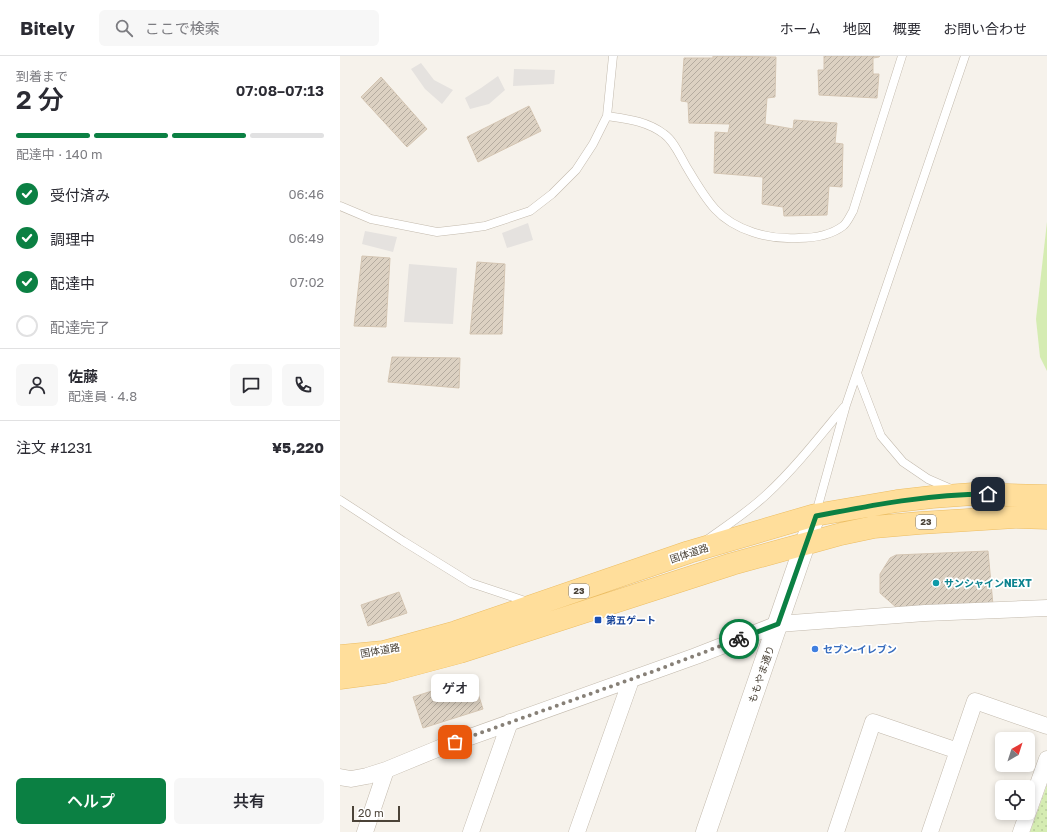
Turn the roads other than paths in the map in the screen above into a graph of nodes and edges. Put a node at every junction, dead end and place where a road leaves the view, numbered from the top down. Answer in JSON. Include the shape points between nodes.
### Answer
{"nodes":[{"id":1,"x":613,"y":56,"type":"edge"},
{"id":2,"x":902,"y":56,"type":"edge"},
{"id":3,"x":965,"y":56,"type":"edge"},
{"id":4,"x":607,"y":116,"type":"junction"},
{"id":5,"x":340,"y":206,"type":"edge"},
{"id":6,"x":857,"y":373,"type":"junction"},
{"id":7,"x":846,"y":405,"type":"junction"},
{"id":8,"x":974,"y":494,"type":"junction"},
{"id":9,"x":1047,"y":496,"type":"edge"},
{"id":10,"x":340,"y":500,"type":"edge"},
{"id":11,"x":816,"y":516,"type":"junction"},
{"id":12,"x":1047,"y":518,"type":"edge"},
{"id":13,"x":807,"y":543,"type":"junction"},
{"id":14,"x":689,"y":552,"type":"junction"},
{"id":15,"x":537,"y":605,"type":"junction"},
{"id":16,"x":1047,"y":608,"type":"edge"},
{"id":17,"x":778,"y":624,"type":"junction"},
{"id":18,"x":340,"y":656,"type":"edge"},
{"id":19,"x":340,"y":678,"type":"edge"},
{"id":20,"x":631,"y":680,"type":"junction"},
{"id":21,"x":510,"y":722,"type":"junction"},
{"id":22,"x":1047,"y":726,"type":"edge"},
{"id":23,"x":958,"y":751,"type":"junction"},
{"id":24,"x":1047,"y":759,"type":"edge"},
{"id":25,"x":386,"y":770,"type":"junction"},
{"id":26,"x":340,"y":778,"type":"edge"},
{"id":27,"x":476,"y":830,"type":"edge"},
{"id":28,"x":365,"y":832,"type":"edge"},
{"id":29,"x":577,"y":832,"type":"edge"},
{"id":30,"x":706,"y":832,"type":"edge"},
{"id":31,"x":836,"y":832,"type":"edge"},
{"id":32,"x":930,"y":832,"type":"edge"},
{"id":33,"x":1021,"y":832,"type":"edge"}],
"edges":[{"from":1,"to":4,"type":"lane"},
{"from":2,"to":4,"type":"lane","via":[[853,211],[843,226],[812,238],[766,236],[732,223],[706,198],[666,135],[638,120]]},
{"from":3,"to":6,"type":"lane"},
{"from":4,"to":5,"type":"lane","via":[[576,170],[530,211],[485,226],[437,232],[371,220]]},
{"from":6,"to":7,"type":"lane"},
{"from":6,"to":8,"type":"lane","via":[[881,436],[903,462],[928,479],[948,488]]},
{"from":7,"to":11,"type":"lane"},
{"from":7,"to":14,"type":"lane","via":[[768,493],[747,512]]},
{"from":8,"to":9,"type":"main road","name":"国体道路","number":"23"},
{"from":8,"to":11,"type":"main road","name":"国体道路","number":"23","via":[[897,501]]},
{"from":10,"to":15,"type":"lane","via":[[471,583]]},
{"from":11,"to":13,"type":"street","name":"ももやま通り"},
{"from":11,"to":14,"type":"main road","name":"国体道路","number":"23"},
{"from":12,"to":13,"type":"main road","number":"23","via":[[1015,517],[920,523],[874,528]]},
{"from":13,"to":17,"type":"street","name":"ももやま通り"},
{"from":13,"to":19,"type":"main road","number":"23","via":[[732,564],[460,652],[385,672]]},
{"from":14,"to":15,"type":"main road","name":"国体道路","number":"23"},
{"from":15,"to":18,"type":"main road","name":"国体道路","number":"23","via":[[456,632],[383,652]]},
{"from":16,"to":17,"type":"street","via":[[925,613]]},
{"from":17,"to":20,"type":"street"},
{"from":17,"to":30,"type":"street","name":"ももやま通り"},
{"from":20,"to":21,"type":"street"},
{"from":20,"to":29,"type":"street"},
{"from":21,"to":25,"type":"street"},
{"from":21,"to":27,"type":"street"},
{"from":22,"to":23,"type":"street","via":[[975,701]]},
{"from":23,"to":31,"type":"street","via":[[873,722]]},
{"from":23,"to":32,"type":"street"},
{"from":24,"to":33,"type":"street"},
{"from":25,"to":26,"type":"street","via":[[351,779]]},
{"from":25,"to":28,"type":"street"}]}
